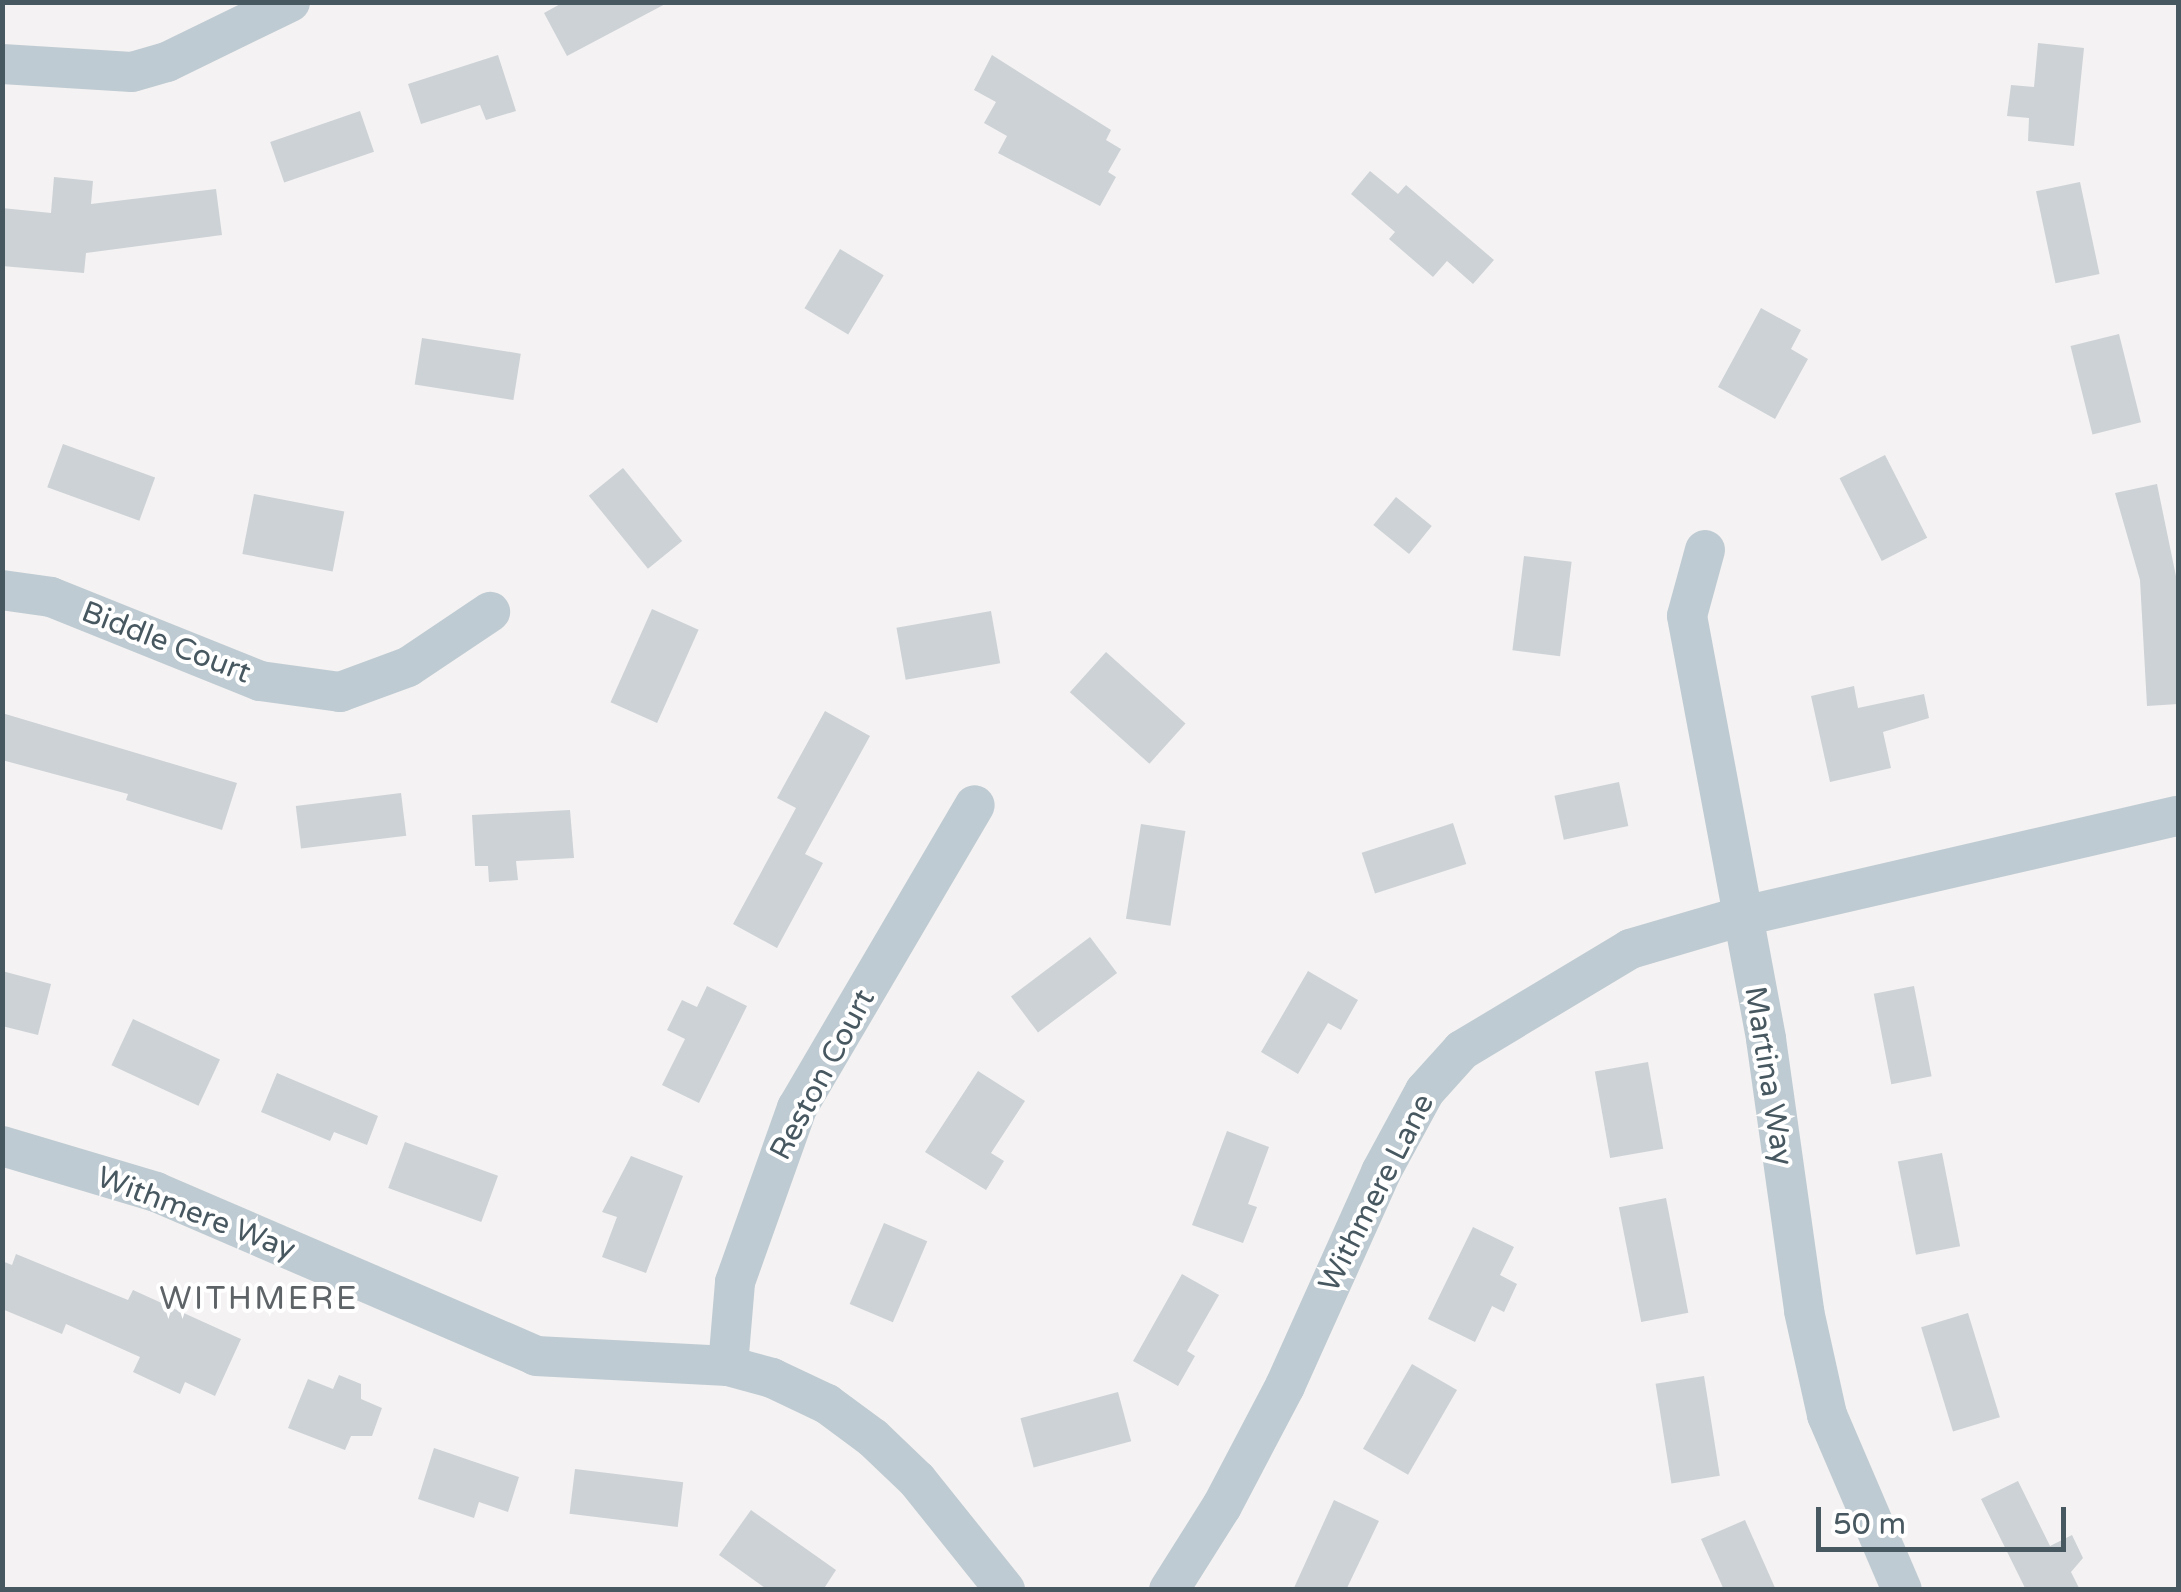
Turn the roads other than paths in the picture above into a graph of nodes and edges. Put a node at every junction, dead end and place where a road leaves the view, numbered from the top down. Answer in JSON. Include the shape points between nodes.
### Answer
{"nodes":[{"id":1,"x":290,"y":2,"type":"edge"},
{"id":2,"x":2,"y":64,"type":"edge"},
{"id":3,"x":1705,"y":550,"type":"dead end"},
{"id":4,"x":2,"y":590,"type":"edge"},
{"id":5,"x":490,"y":612,"type":"dead end"},
{"id":6,"x":975,"y":806,"type":"dead end"},
{"id":7,"x":2178,"y":816,"type":"edge"},
{"id":8,"x":1739,"y":917,"type":"junction"},
{"id":9,"x":2,"y":1146,"type":"edge"},
{"id":10,"x":728,"y":1366,"type":"junction"},
{"id":11,"x":1005,"y":1590,"type":"edge"},
{"id":12,"x":1168,"y":1590,"type":"edge"},
{"id":13,"x":1902,"y":1590,"type":"edge"}],
"edges":[{"from":1,"to":2,"type":"street","via":[[167,62],[132,72]]},
{"from":3,"to":8,"type":"street","name":"Martina Way","via":[[1687,616]]},
{"from":4,"to":5,"type":"street","name":"Biddle Court","via":[[50,597],[260,680],[340,692],[408,667]]},
{"from":6,"to":10,"type":"street","name":"Reston Court","via":[[798,1108],[735,1282]]},
{"from":7,"to":8,"type":"street","name":"Withmere Lane"},
{"from":8,"to":12,"type":"street","name":"Withmere Lane","via":[[1630,949],[1462,1050],[1426,1091],[1381,1172],[1286,1386]]},
{"from":8,"to":13,"type":"street","name":"Martina Way","via":[[1766,1039],[1804,1311],[1827,1415]]},
{"from":9,"to":10,"type":"street","name":"Withmere Way","via":[[156,1192],[536,1356]]},
{"from":10,"to":11,"type":"street","name":"Withmere Way","via":[[827,1404],[872,1438],[917,1480]]}]}
